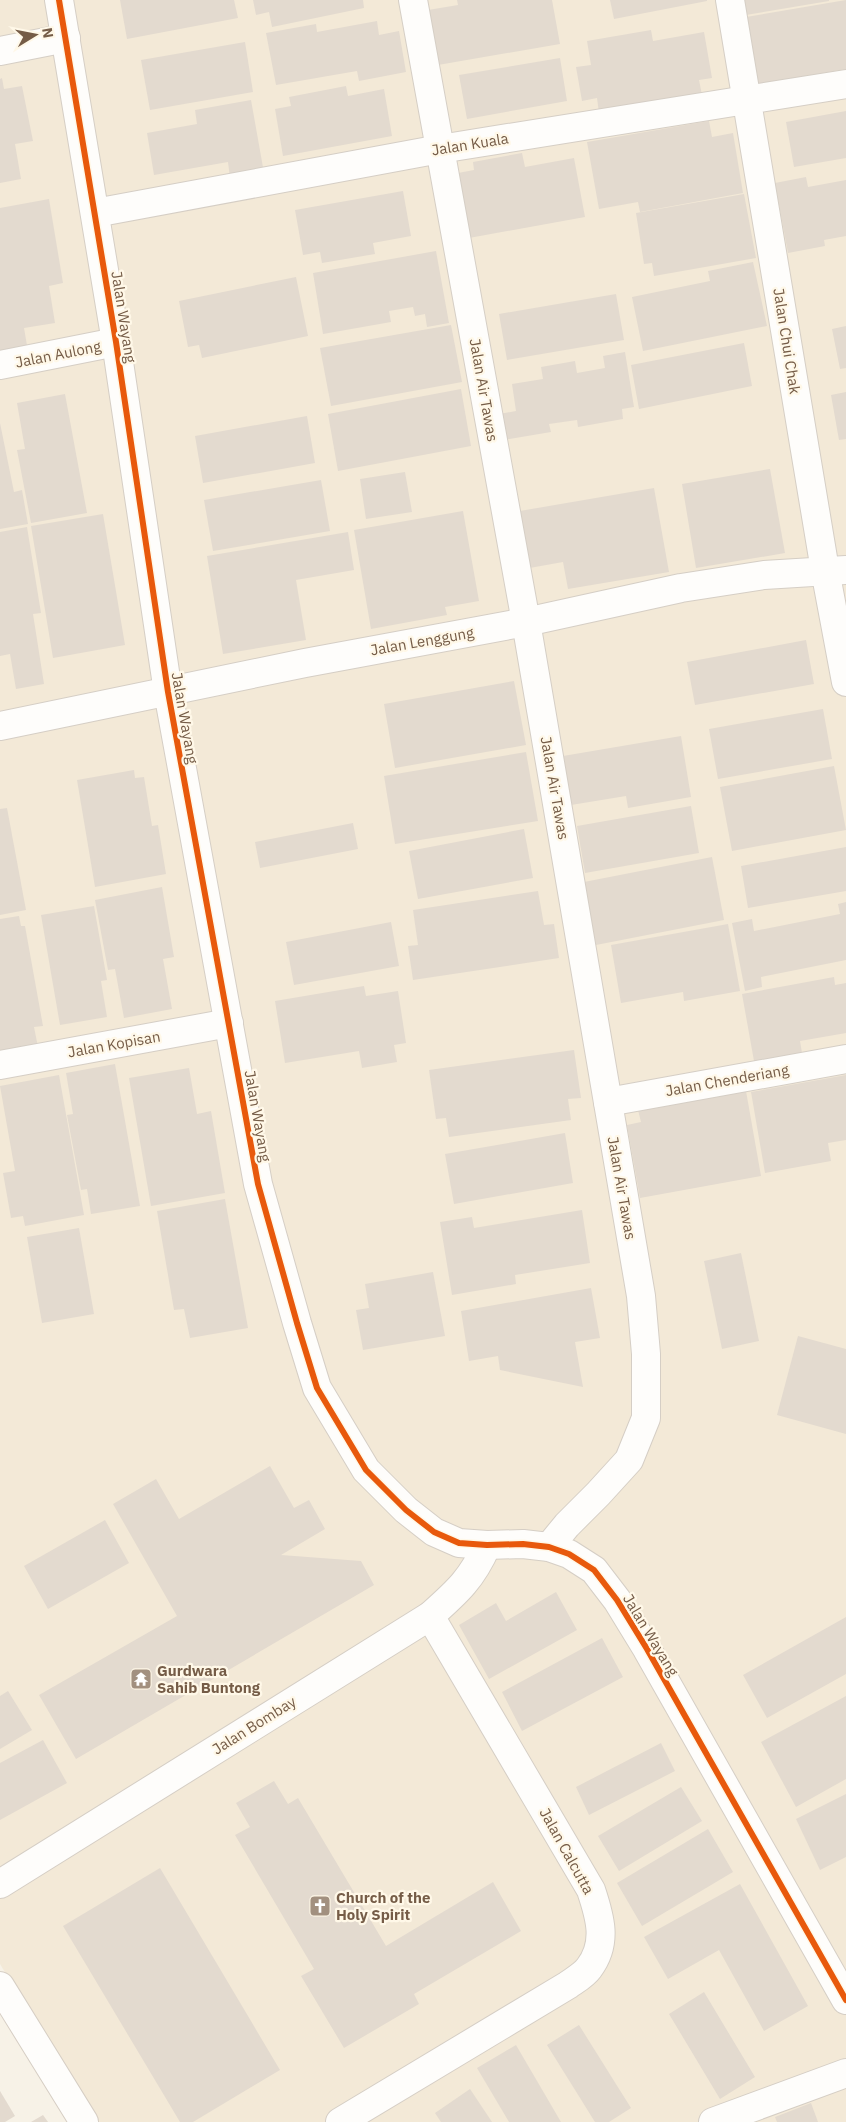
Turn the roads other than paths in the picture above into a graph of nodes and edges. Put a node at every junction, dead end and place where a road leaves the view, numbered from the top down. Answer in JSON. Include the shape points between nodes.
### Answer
{"nodes":[{"id":1,"x":59,"y":0,"type":"edge"},
{"id":2,"x":413,"y":0,"type":"edge"},
{"id":3,"x":730,"y":0,"type":"edge"},
{"id":4,"x":66,"y":38,"type":"junction"},
{"id":5,"x":0,"y":50,"type":"edge"},
{"id":6,"x":846,"y":84,"type":"edge"},
{"id":7,"x":746,"y":99,"type":"junction"},
{"id":8,"x":440,"y":149,"type":"junction"},
{"id":9,"x":95,"y":213,"type":"junction"},
{"id":10,"x":116,"y":342,"type":"junction"},
{"id":11,"x":0,"y":365,"type":"edge"},
{"id":12,"x":835,"y":570,"type":"edge"},
{"id":13,"x":526,"y":622,"type":"junction"},
{"id":14,"x":846,"y":682,"type":"edge"},
{"id":15,"x":168,"y":692,"type":"junction"},
{"id":16,"x":0,"y":726,"type":"edge"},
{"id":17,"x":229,"y":1023,"type":"junction"},
{"id":18,"x":846,"y":1059,"type":"edge"},
{"id":19,"x":0,"y":1065,"type":"edge"},
{"id":20,"x":608,"y":1102,"type":"junction"},
{"id":21,"x":487,"y":1545,"type":"junction"},
{"id":22,"x":549,"y":1547,"type":"junction"},
{"id":23,"x":430,"y":1616,"type":"junction"},
{"id":24,"x":0,"y":1884,"type":"edge"},
{"id":25,"x":0,"y":1986,"type":"edge"},
{"id":26,"x":846,"y":2000,"type":"edge"},
{"id":27,"x":846,"y":2073,"type":"edge"},
{"id":28,"x":84,"y":2122,"type":"edge"},
{"id":29,"x":340,"y":2122,"type":"edge"},
{"id":30,"x":713,"y":2122,"type":"edge"}],
"edges":[{"from":1,"to":4,"type":"street","name":"Jalan Wayang"},
{"from":2,"to":8,"type":"street","name":"Jalan Air Tawas"},
{"from":3,"to":7,"type":"street","name":"Jalan Chui Chak"},
{"from":4,"to":5,"type":"street"},
{"from":4,"to":9,"type":"street","name":"Jalan Wayang"},
{"from":6,"to":7,"type":"street","name":"Jalan Kuala"},
{"from":7,"to":8,"type":"street","name":"Jalan Kuala"},
{"from":7,"to":12,"type":"street","name":"Jalan Chui Chak"},
{"from":8,"to":9,"type":"street","name":"Jalan Kuala"},
{"from":8,"to":13,"type":"street","name":"Jalan Air Tawas"},
{"from":9,"to":10,"type":"street","name":"Jalan Wayang"},
{"from":10,"to":11,"type":"street","name":"Jalan Aulong"},
{"from":10,"to":15,"type":"street","name":"Jalan Wayang"},
{"from":12,"to":13,"type":"street","name":"Jalan Lenggung","via":[[764,575],[681,588]]},
{"from":12,"to":14,"type":"street","name":"Jalan Chui Chak"},
{"from":13,"to":15,"type":"street","name":"Jalan Lenggung"},
{"from":13,"to":20,"type":"street","name":"Jalan Air Tawas"},
{"from":15,"to":16,"type":"street","name":"Jalan Lenggung"},
{"from":15,"to":17,"type":"street","name":"Jalan Wayang"},
{"from":17,"to":19,"type":"street","name":"Jalan Kopisan"},
{"from":17,"to":21,"type":"street","name":"Jalan Wayang","via":[[258,1184],[317,1388],[366,1470],[406,1510],[434,1532],[459,1543]]},
{"from":18,"to":20,"type":"street","name":"Jalan Chenderiang"},
{"from":20,"to":22,"type":"street","name":"Jalan Air Tawas","via":[[641,1296],[646,1354],[646,1418],[629,1460]]},
{"from":21,"to":22,"type":"street","name":"Jalan Wayang"},
{"from":21,"to":23,"type":"street","name":"Jalan Bombay","via":[[463,1587]]},
{"from":22,"to":26,"type":"street","name":"Jalan Wayang","via":[[569,1554],[594,1570],[617,1600]]},
{"from":23,"to":24,"type":"street","name":"Jalan Bombay"},
{"from":23,"to":29,"type":"street","name":"Jalan Calcutta","via":[[591,1890],[601,1921],[600,1946],[589,1969],[568,1985]]},
{"from":25,"to":28,"type":"street"},
{"from":27,"to":30,"type":"street"}]}
